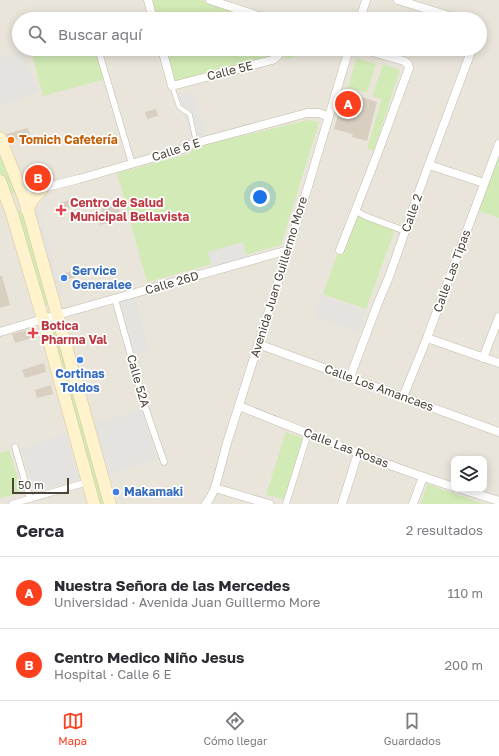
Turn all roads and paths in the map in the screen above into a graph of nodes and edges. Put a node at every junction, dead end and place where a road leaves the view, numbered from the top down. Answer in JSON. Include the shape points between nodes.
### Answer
{"nodes":[{"id":1,"x":148,"y":0,"type":"edge"},
{"id":2,"x":210,"y":0,"type":"edge"},
{"id":3,"x":366,"y":0,"type":"edge"},
{"id":4,"x":398,"y":0,"type":"edge"},
{"id":5,"x":151,"y":12,"type":"edge"},
{"id":6,"x":247,"y":12,"type":"edge"},
{"id":7,"x":362,"y":12,"type":"edge"},
{"id":8,"x":437,"y":12,"type":"edge"},
{"id":9,"x":100,"y":56,"type":"edge"},
{"id":10,"x":164,"y":56,"type":"edge"},
{"id":11,"x":278,"y":56,"type":"edge"},
{"id":12,"x":347,"y":56,"type":"edge"},
{"id":13,"x":386,"y":56,"type":"edge"},
{"id":14,"x":469,"y":56,"type":"edge"},
{"id":15,"x":172,"y":86,"type":"junction"},
{"id":16,"x":329,"y":117,"type":"junction"},
{"id":17,"x":0,"y":138,"type":"edge"},
{"id":18,"x":196,"y":143,"type":"junction"},
{"id":19,"x":499,"y":144,"type":"edge"},
{"id":20,"x":132,"y":164,"type":"junction"},
{"id":21,"x":429,"y":165,"type":"junction"},
{"id":22,"x":0,"y":181,"type":"edge"},
{"id":23,"x":484,"y":183,"type":"junction"},
{"id":24,"x":42,"y":189,"type":"junction"},
{"id":25,"x":5,"y":200,"type":"edge"},
{"id":26,"x":25,"y":201,"type":"junction"},
{"id":27,"x":356,"y":211,"type":"junction"},
{"id":28,"x":405,"y":231,"type":"junction"},
{"id":29,"x":288,"y":250,"type":"junction"},
{"id":30,"x":340,"y":250,"type":"dead end"},
{"id":31,"x":115,"y":299,"type":"junction"},
{"id":32,"x":57,"y":315,"type":"junction"},
{"id":33,"x":499,"y":317,"type":"edge"},
{"id":34,"x":43,"y":319,"type":"junction"},
{"id":35,"x":0,"y":332,"type":"edge"},
{"id":36,"x":426,"y":338,"type":"junction"},
{"id":37,"x":258,"y":344,"type":"junction"},
{"id":38,"x":484,"y":358,"type":"junction"},
{"id":39,"x":499,"y":363,"type":"edge"},
{"id":40,"x":350,"y":377,"type":"junction"},
{"id":41,"x":403,"y":397,"type":"junction"},
{"id":42,"x":239,"y":406,"type":"junction"},
{"id":43,"x":499,"y":432,"type":"edge"},
{"id":44,"x":308,"y":433,"type":"junction"},
{"id":45,"x":15,"y":447,"type":"dead end"},
{"id":46,"x":358,"y":453,"type":"junction"},
{"id":47,"x":164,"y":462,"type":"dead end"},
{"id":48,"x":423,"y":477,"type":"junction"},
{"id":49,"x":88,"y":482,"type":"junction"},
{"id":50,"x":451,"y":486,"type":"edge"},
{"id":51,"x":214,"y":488,"type":"junction"},
{"id":52,"x":471,"y":492,"type":"edge"},
{"id":53,"x":30,"y":499,"type":"junction"},
{"id":54,"x":498,"y":500,"type":"edge"},
{"id":55,"x":12,"y":504,"type":"edge"},
{"id":56,"x":94,"y":504,"type":"edge"},
{"id":57,"x":110,"y":504,"type":"edge"},
{"id":58,"x":206,"y":504,"type":"edge"},
{"id":59,"x":269,"y":504,"type":"edge"},
{"id":60,"x":286,"y":504,"type":"edge"},
{"id":61,"x":342,"y":504,"type":"edge"},
{"id":62,"x":413,"y":504,"type":"edge"}],
"edges":[{"from":1,"to":5,"type":"street"},
{"from":2,"to":6,"type":"street"},
{"from":3,"to":7,"type":"street"},
{"from":4,"to":8,"type":"street"},
{"from":9,"to":20,"type":"street"},
{"from":10,"to":15,"type":"street"},
{"from":11,"to":15,"type":"street","name":"Calle 5E","via":[[272,60]]},
{"from":12,"to":16,"type":"street","name":"Avenida Juan Guillermo More"},
{"from":13,"to":27,"type":"street","via":[[404,61],[409,68]]},
{"from":14,"to":21,"type":"street","name":"Calle 2"},
{"from":15,"to":18,"type":"lane","via":[[179,107],[190,115]]},
{"from":16,"to":18,"type":"street","name":"Calle 6 E","via":[[319,113],[307,113]]},
{"from":16,"to":29,"type":"street","name":"Avenida Juan Guillermo More"},
{"from":17,"to":26,"type":"main road"},
{"from":18,"to":20,"type":"street","name":"Calle 6 E"},
{"from":19,"to":23,"type":"street","name":"Calle Las Tipas"},
{"from":20,"to":24,"type":"street","name":"Calle 6 E"},
{"from":21,"to":23,"type":"street"},
{"from":21,"to":28,"type":"street","name":"Calle 2"},
{"from":22,"to":25,"type":"main road"},
{"from":23,"to":36,"type":"street","name":"Calle Las Tipas"},
{"from":24,"to":26,"type":"street","name":"Calle 6 E"},
{"from":24,"to":26,"type":"main road","via":[[33,199]]},
{"from":25,"to":26,"type":"main road"},
{"from":25,"to":34,"type":"main road"},
{"from":26,"to":32,"type":"main road"},
{"from":27,"to":28,"type":"street"},
{"from":27,"to":30,"type":"street"},
{"from":28,"to":40,"type":"street","name":"Calle 2"},
{"from":29,"to":31,"type":"street","name":"Calle 26D"},
{"from":29,"to":37,"type":"street","name":"Avenida Juan Guillermo More"},
{"from":31,"to":32,"type":"street","name":"Calle 26D"},
{"from":31,"to":47,"type":"street","name":"Calle 52A","via":[[146,410]]},
{"from":32,"to":34,"type":"street","name":"Calle 26D"},
{"from":32,"to":57,"type":"main road"},
{"from":33,"to":38,"type":"street"},
{"from":34,"to":35,"type":"street","name":"Calle 26D"},
{"from":34,"to":49,"type":"main road"},
{"from":36,"to":38,"type":"street"},
{"from":36,"to":41,"type":"street","name":"Calle Las Tipas"},
{"from":37,"to":40,"type":"street","name":"Calle Los Amancaes"},
{"from":37,"to":42,"type":"street","name":"Avenida Juan Guillermo More"},
{"from":38,"to":39,"type":"street"},
{"from":40,"to":41,"type":"street","name":"Calle Los Amancaes"},
{"from":41,"to":43,"type":"street","name":"Calle Los Amancaes"},
{"from":42,"to":44,"type":"street","name":"Calle Las Rosas"},
{"from":42,"to":51,"type":"street","name":"Avenida Juan Guillermo More"},
{"from":44,"to":46,"type":"street","name":"Calle Las Rosas"},
{"from":44,"to":60,"type":"street"},
{"from":45,"to":53,"type":"street"},
{"from":46,"to":48,"type":"street","name":"Calle Las Rosas"},
{"from":46,"to":61,"type":"street"},
{"from":48,"to":50,"type":"street","name":"Calle Las Rosas"},
{"from":48,"to":62,"type":"street"},
{"from":49,"to":53,"type":"street"},
{"from":49,"to":56,"type":"main road"},
{"from":51,"to":58,"type":"street","name":"Avenida Juan Guillermo More"},
{"from":51,"to":59,"type":"street"},
{"from":52,"to":54,"type":"street"},
{"from":53,"to":55,"type":"street"}]}
